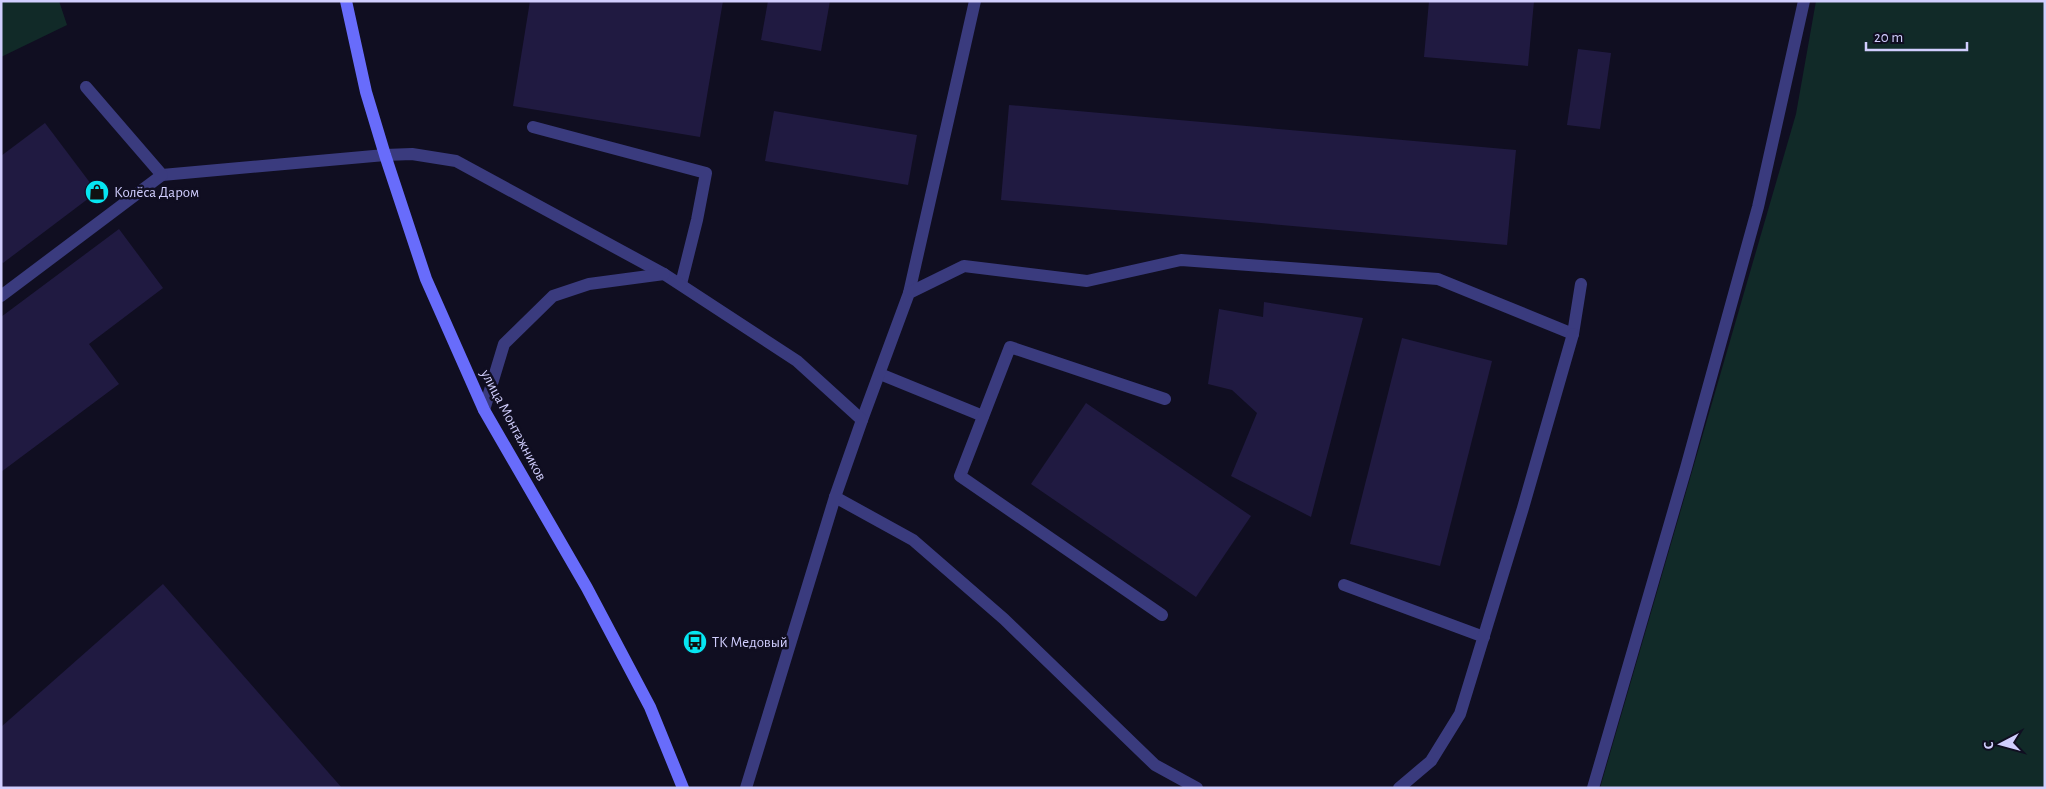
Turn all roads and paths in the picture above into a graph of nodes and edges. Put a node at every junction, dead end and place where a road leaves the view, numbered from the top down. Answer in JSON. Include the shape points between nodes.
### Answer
{"nodes":[{"id":1,"x":346,"y":1,"type":"edge"},
{"id":2,"x":975,"y":1,"type":"edge"},
{"id":3,"x":1804,"y":1,"type":"edge"},
{"id":4,"x":86,"y":87,"type":"dead end"},
{"id":5,"x":533,"y":127,"type":"dead end"},
{"id":6,"x":385,"y":155,"type":"junction"},
{"id":7,"x":162,"y":175,"type":"junction"},
{"id":8,"x":664,"y":274,"type":"junction"},
{"id":9,"x":681,"y":284,"type":"junction"},
{"id":10,"x":1581,"y":284,"type":"dead end"},
{"id":11,"x":909,"y":293,"type":"junction"},
{"id":12,"x":1,"y":296,"type":"edge"},
{"id":13,"x":1573,"y":334,"type":"junction"},
{"id":14,"x":880,"y":374,"type":"junction"},
{"id":15,"x":1165,"y":399,"type":"dead end"},
{"id":16,"x":484,"y":410,"type":"junction"},
{"id":17,"x":983,"y":416,"type":"junction"},
{"id":18,"x":862,"y":420,"type":"junction"},
{"id":19,"x":835,"y":497,"type":"junction"},
{"id":20,"x":1344,"y":585,"type":"dead end"},
{"id":21,"x":1162,"y":615,"type":"dead end"},
{"id":22,"x":1484,"y":637,"type":"junction"},
{"id":23,"x":683,"y":788,"type":"edge"},
{"id":24,"x":746,"y":788,"type":"edge"},
{"id":25,"x":1197,"y":788,"type":"edge"},
{"id":26,"x":1399,"y":788,"type":"edge"},
{"id":27,"x":1593,"y":788,"type":"edge"}],
"edges":[{"from":1,"to":6,"type":"main road","name":"улица Монтажников","via":[[366,92]]},
{"from":2,"to":11,"type":"street"},
{"from":3,"to":27,"type":"street","via":[[1758,207]]},
{"from":4,"to":7,"type":"street"},
{"from":5,"to":9,"type":"street","via":[[706,173]]},
{"from":6,"to":7,"type":"street"},
{"from":6,"to":8,"type":"street","via":[[412,154],[456,161]]},
{"from":6,"to":16,"type":"main road","name":"улица Монтажников","via":[[426,279]]},
{"from":7,"to":12,"type":"street"},
{"from":8,"to":9,"type":"street"},
{"from":8,"to":16,"type":"street","via":[[589,284],[553,296],[504,344]]},
{"from":9,"to":18,"type":"street","via":[[797,361]]},
{"from":10,"to":13,"type":"street"},
{"from":11,"to":13,"type":"street","via":[[964,266],[1087,281],[1181,260],[1438,279]]},
{"from":11,"to":14,"type":"street"},
{"from":13,"to":22,"type":"street"},
{"from":14,"to":17,"type":"street"},
{"from":14,"to":18,"type":"street"},
{"from":15,"to":17,"type":"street","via":[[1010,347]]},
{"from":16,"to":23,"type":"main road","name":"улица Монтажников","via":[[650,706]]},
{"from":17,"to":21,"type":"street","via":[[960,476]]},
{"from":18,"to":19,"type":"street"},
{"from":19,"to":24,"type":"street"},
{"from":19,"to":25,"type":"street","via":[[913,540],[1004,619],[1155,765]]},
{"from":20,"to":22,"type":"street"},
{"from":22,"to":26,"type":"street","via":[[1460,714],[1431,761]]}]}
